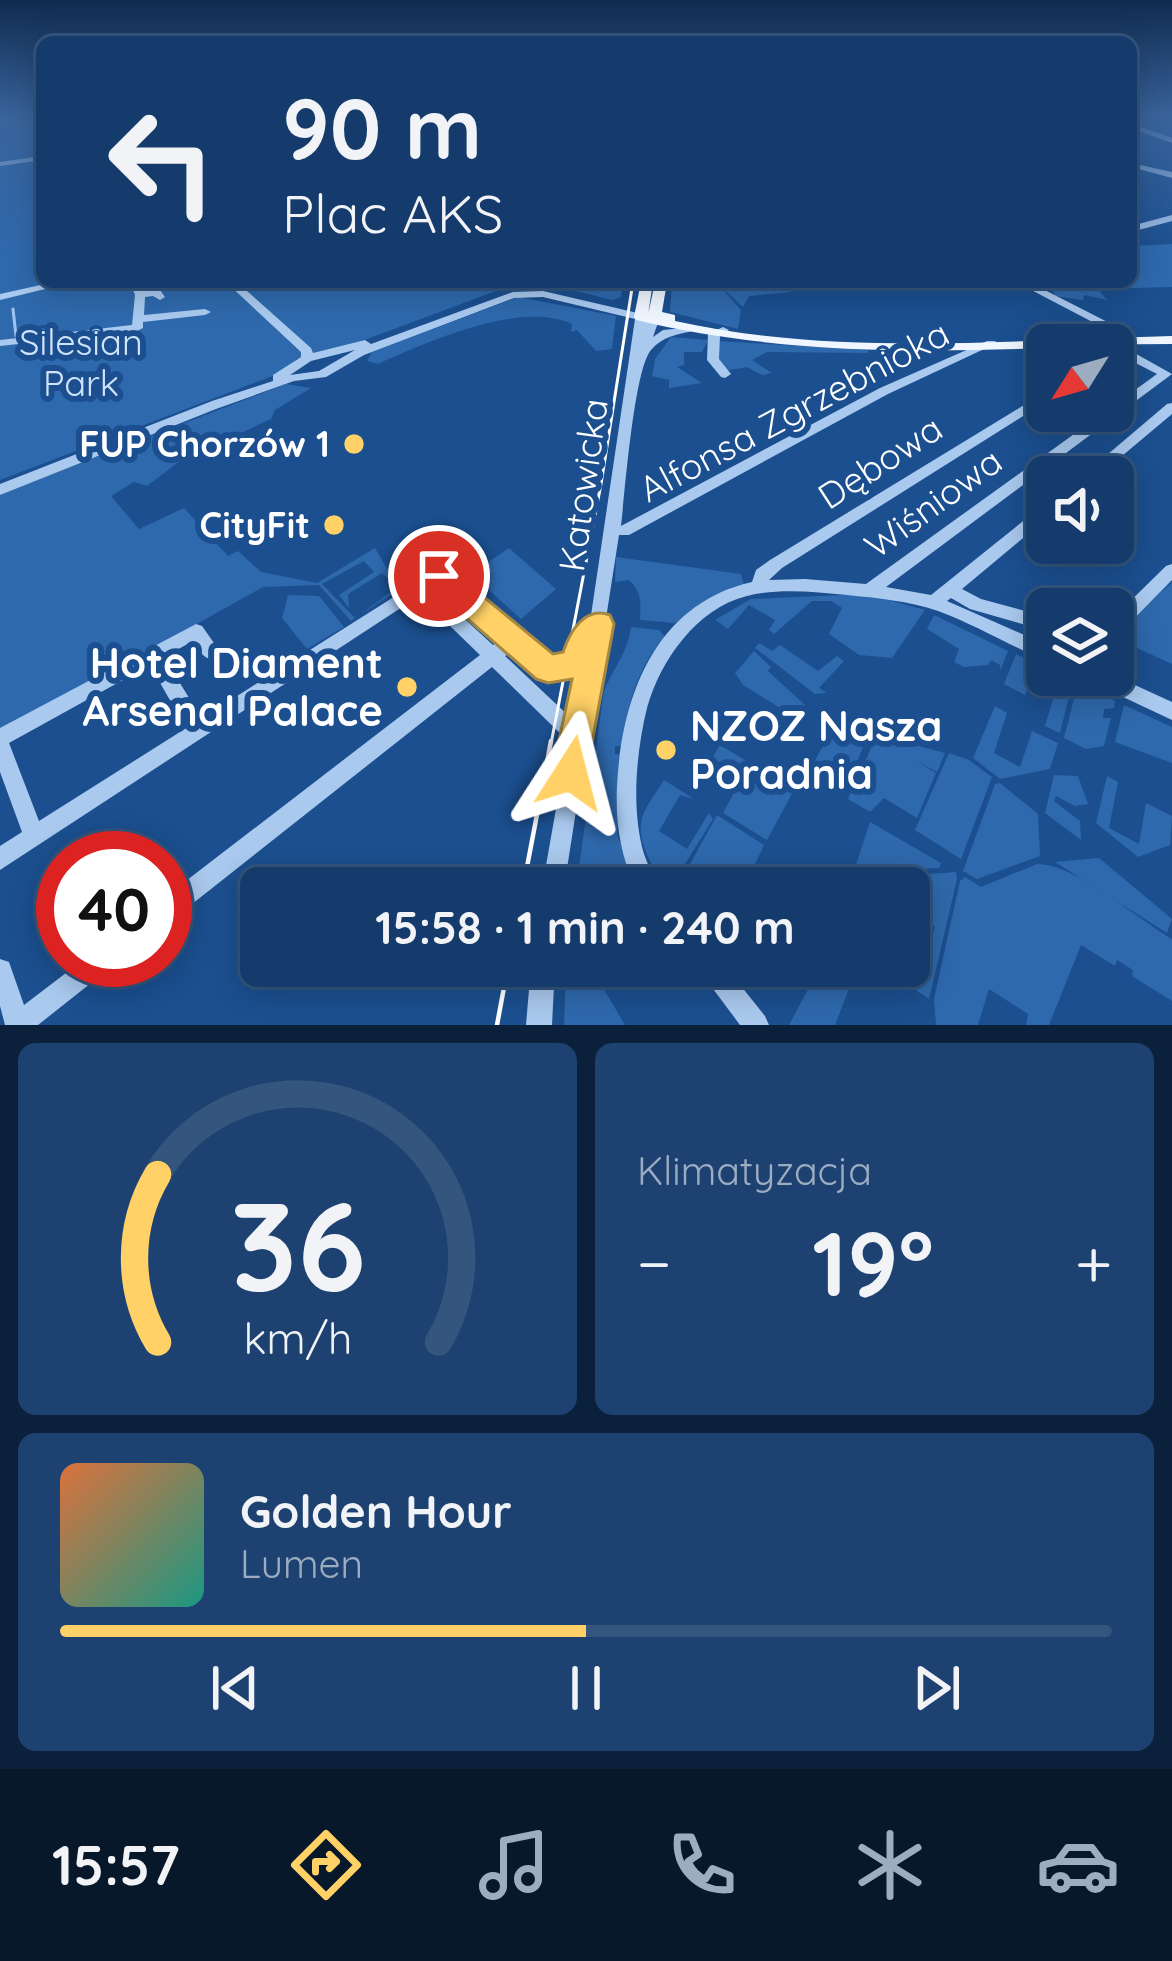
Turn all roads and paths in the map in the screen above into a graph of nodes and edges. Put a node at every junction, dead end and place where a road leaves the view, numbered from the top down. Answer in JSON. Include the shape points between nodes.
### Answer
{"nodes":[{"id":1,"x":1137,"y":166,"type":"edge"},
{"id":2,"x":1172,"y":175,"type":"edge"},
{"id":3,"x":1172,"y":218,"type":"edge"},
{"id":4,"x":1137,"y":227,"type":"edge"},
{"id":5,"x":41,"y":288,"type":"edge"},
{"id":6,"x":138,"y":288,"type":"edge"},
{"id":7,"x":238,"y":288,"type":"edge"},
{"id":8,"x":250,"y":288,"type":"edge"},
{"id":9,"x":645,"y":288,"type":"edge"},
{"id":10,"x":646,"y":288,"type":"edge"},
{"id":11,"x":659,"y":288,"type":"edge"},
{"id":12,"x":1030,"y":288,"type":"edge"},
{"id":13,"x":0,"y":297,"type":"edge"},
{"id":14,"x":160,"y":297,"type":"dead end"},
{"id":15,"x":614,"y":303,"type":"junction"},
{"id":16,"x":205,"y":312,"type":"dead end"},
{"id":17,"x":273,"y":313,"type":"junction"},
{"id":18,"x":648,"y":316,"type":"junction"},
{"id":19,"x":138,"y":319,"type":"junction"},
{"id":20,"x":1084,"y":324,"type":"edge"},
{"id":21,"x":689,"y":329,"type":"junction"},
{"id":22,"x":718,"y":332,"type":"junction"},
{"id":23,"x":1172,"y":340,"type":"edge"},
{"id":24,"x":991,"y":343,"type":"junction"},
{"id":25,"x":0,"y":344,"type":"edge"},
{"id":26,"x":1026,"y":345,"type":"edge"},
{"id":27,"x":648,"y":347,"type":"junction"},
{"id":28,"x":1134,"y":347,"type":"edge"},
{"id":29,"x":330,"y":351,"type":"junction"},
{"id":30,"x":351,"y":353,"type":"junction"},
{"id":31,"x":1134,"y":356,"type":"edge"},
{"id":32,"x":303,"y":361,"type":"junction"},
{"id":33,"x":725,"y":374,"type":"dead end"},
{"id":34,"x":635,"y":376,"type":"junction"},
{"id":35,"x":307,"y":377,"type":"junction"},
{"id":36,"x":1134,"y":397,"type":"edge"},
{"id":37,"x":212,"y":406,"type":"junction"},
{"id":38,"x":1172,"y":407,"type":"edge"},
{"id":39,"x":1026,"y":408,"type":"edge"},
{"id":40,"x":1087,"y":432,"type":"edge"},
{"id":41,"x":1113,"y":456,"type":"edge"},
{"id":42,"x":0,"y":490,"type":"edge"},
{"id":43,"x":1026,"y":527,"type":"edge"},
{"id":44,"x":624,"y":531,"type":"dead end"},
{"id":45,"x":1172,"y":570,"type":"edge"},
{"id":46,"x":420,"y":587,"type":"junction"},
{"id":47,"x":872,"y":588,"type":"junction"},
{"id":48,"x":758,"y":589,"type":"junction"},
{"id":49,"x":948,"y":589,"type":"junction"},
{"id":50,"x":933,"y":603,"type":"junction"},
{"id":51,"x":1134,"y":608,"type":"edge"},
{"id":52,"x":1026,"y":618,"type":"edge"},
{"id":53,"x":598,"y":624,"type":"junction"},
{"id":54,"x":513,"y":640,"type":"junction"},
{"id":55,"x":1026,"y":644,"type":"edge"},
{"id":56,"x":212,"y":653,"type":"dead end"},
{"id":57,"x":153,"y":654,"type":"junction"},
{"id":58,"x":492,"y":656,"type":"junction"},
{"id":59,"x":1134,"y":693,"type":"edge"},
{"id":60,"x":1172,"y":711,"type":"edge"},
{"id":61,"x":187,"y":712,"type":"dead end"},
{"id":62,"x":576,"y":735,"type":"junction"},
{"id":63,"x":0,"y":741,"type":"edge"},
{"id":64,"x":34,"y":836,"type":"junction"},
{"id":65,"x":0,"y":859,"type":"edge"},
{"id":66,"x":556,"y":867,"type":"edge"},
{"id":67,"x":637,"y":867,"type":"edge"},
{"id":68,"x":192,"y":890,"type":"edge"},
{"id":69,"x":0,"y":971,"type":"edge"},
{"id":70,"x":68,"y":987,"type":"edge"},
{"id":71,"x":541,"y":987,"type":"edge"},
{"id":72,"x":726,"y":987,"type":"edge"},
{"id":73,"x":19,"y":1025,"type":"edge"},
{"id":74,"x":539,"y":1025,"type":"edge"},
{"id":75,"x":756,"y":1025,"type":"edge"}],
"edges":[{"from":1,"to":2,"type":"street"},
{"from":3,"to":4,"type":"street"},
{"from":5,"to":13,"type":"street"},
{"from":6,"to":14,"type":"street"},
{"from":6,"to":19,"type":"street"},
{"from":7,"to":17,"type":"street"},
{"from":8,"to":17,"type":"street"},
{"from":9,"to":15,"type":"street","via":[[635,301]]},
{"from":10,"to":18,"type":"main road","name":"Katowicka"},
{"from":11,"to":18,"type":"main road","name":"Katowicka"},
{"from":12,"to":20,"type":"street"},
{"from":15,"to":18,"type":"street"},
{"from":15,"to":30,"type":"street","via":[[553,289],[514,290]]},
{"from":16,"to":19,"type":"street"},
{"from":17,"to":29,"type":"street"},
{"from":17,"to":32,"type":"street","via":[[304,348]]},
{"from":18,"to":21,"type":"main road"},
{"from":18,"to":22,"type":"main road"},
{"from":18,"to":27,"type":"street","name":"Katowicka"},
{"from":18,"to":30,"type":"street","via":[[518,294]]},
{"from":18,"to":34,"type":"street","name":"Katowicka"},
{"from":19,"to":25,"type":"street","via":[[137,328]]},
{"from":21,"to":22,"type":"main road"},
{"from":21,"to":27,"type":"street","via":[[667,332]]},
{"from":22,"to":24,"type":"main road","via":[[865,345]]},
{"from":22,"to":33,"type":"street","via":[[714,366]]},
{"from":23,"to":28,"type":"main road"},
{"from":24,"to":26,"type":"main road"},
{"from":24,"to":44,"type":"street","name":"Alfonsa Zgrzebnioka","via":[[884,391]]},
{"from":27,"to":34,"type":"street","name":"Katowicka"},
{"from":29,"to":30,"type":"street"},
{"from":29,"to":32,"type":"street"},
{"from":30,"to":35,"type":"street","via":[[332,371]]},
{"from":31,"to":36,"type":"street","name":"Wiśniowa","via":[[1166,374]]},
{"from":32,"to":35,"type":"street"},
{"from":32,"to":37,"type":"street"},
{"from":34,"to":53,"type":"street","name":"Katowicka"},
{"from":35,"to":37,"type":"street"},
{"from":37,"to":42,"type":"street"},
{"from":38,"to":41,"type":"street"},
{"from":39,"to":48,"type":"street","name":"Dębowa","via":[[776,564]]},
{"from":40,"to":47,"type":"street","name":"Wiśniowa"},
{"from":43,"to":49,"type":"street"},
{"from":45,"to":51,"type":"street"},
{"from":46,"to":54,"type":"street","via":[[444,578]]},
{"from":46,"to":58,"type":"street"},
{"from":46,"to":64,"type":"street"},
{"from":47,"to":48,"type":"street"},
{"from":47,"to":50,"type":"street"},
{"from":48,"to":67,"type":"street","via":[[736,593],[685,626],[647,677],[633,732],[626,824]]},
{"from":49,"to":50,"type":"street"},
{"from":49,"to":52,"type":"street"},
{"from":50,"to":55,"type":"street"},
{"from":53,"to":54,"type":"street","via":[[577,662],[563,669],[543,666]]},
{"from":53,"to":62,"type":"street","name":"Katowicka"},
{"from":54,"to":58,"type":"street"},
{"from":56,"to":57,"type":"street","via":[[196,632]]},
{"from":57,"to":61,"type":"street"},
{"from":57,"to":63,"type":"street"},
{"from":58,"to":62,"type":"street"},
{"from":58,"to":68,"type":"street"},
{"from":59,"to":60,"type":"street"},
{"from":62,"to":66,"type":"street","name":"Katowicka"},
{"from":63,"to":64,"type":"street"},
{"from":64,"to":65,"type":"street"},
{"from":69,"to":73,"type":"street"},
{"from":70,"to":73,"type":"street"},
{"from":71,"to":74,"type":"street"},
{"from":72,"to":75,"type":"street"}]}
